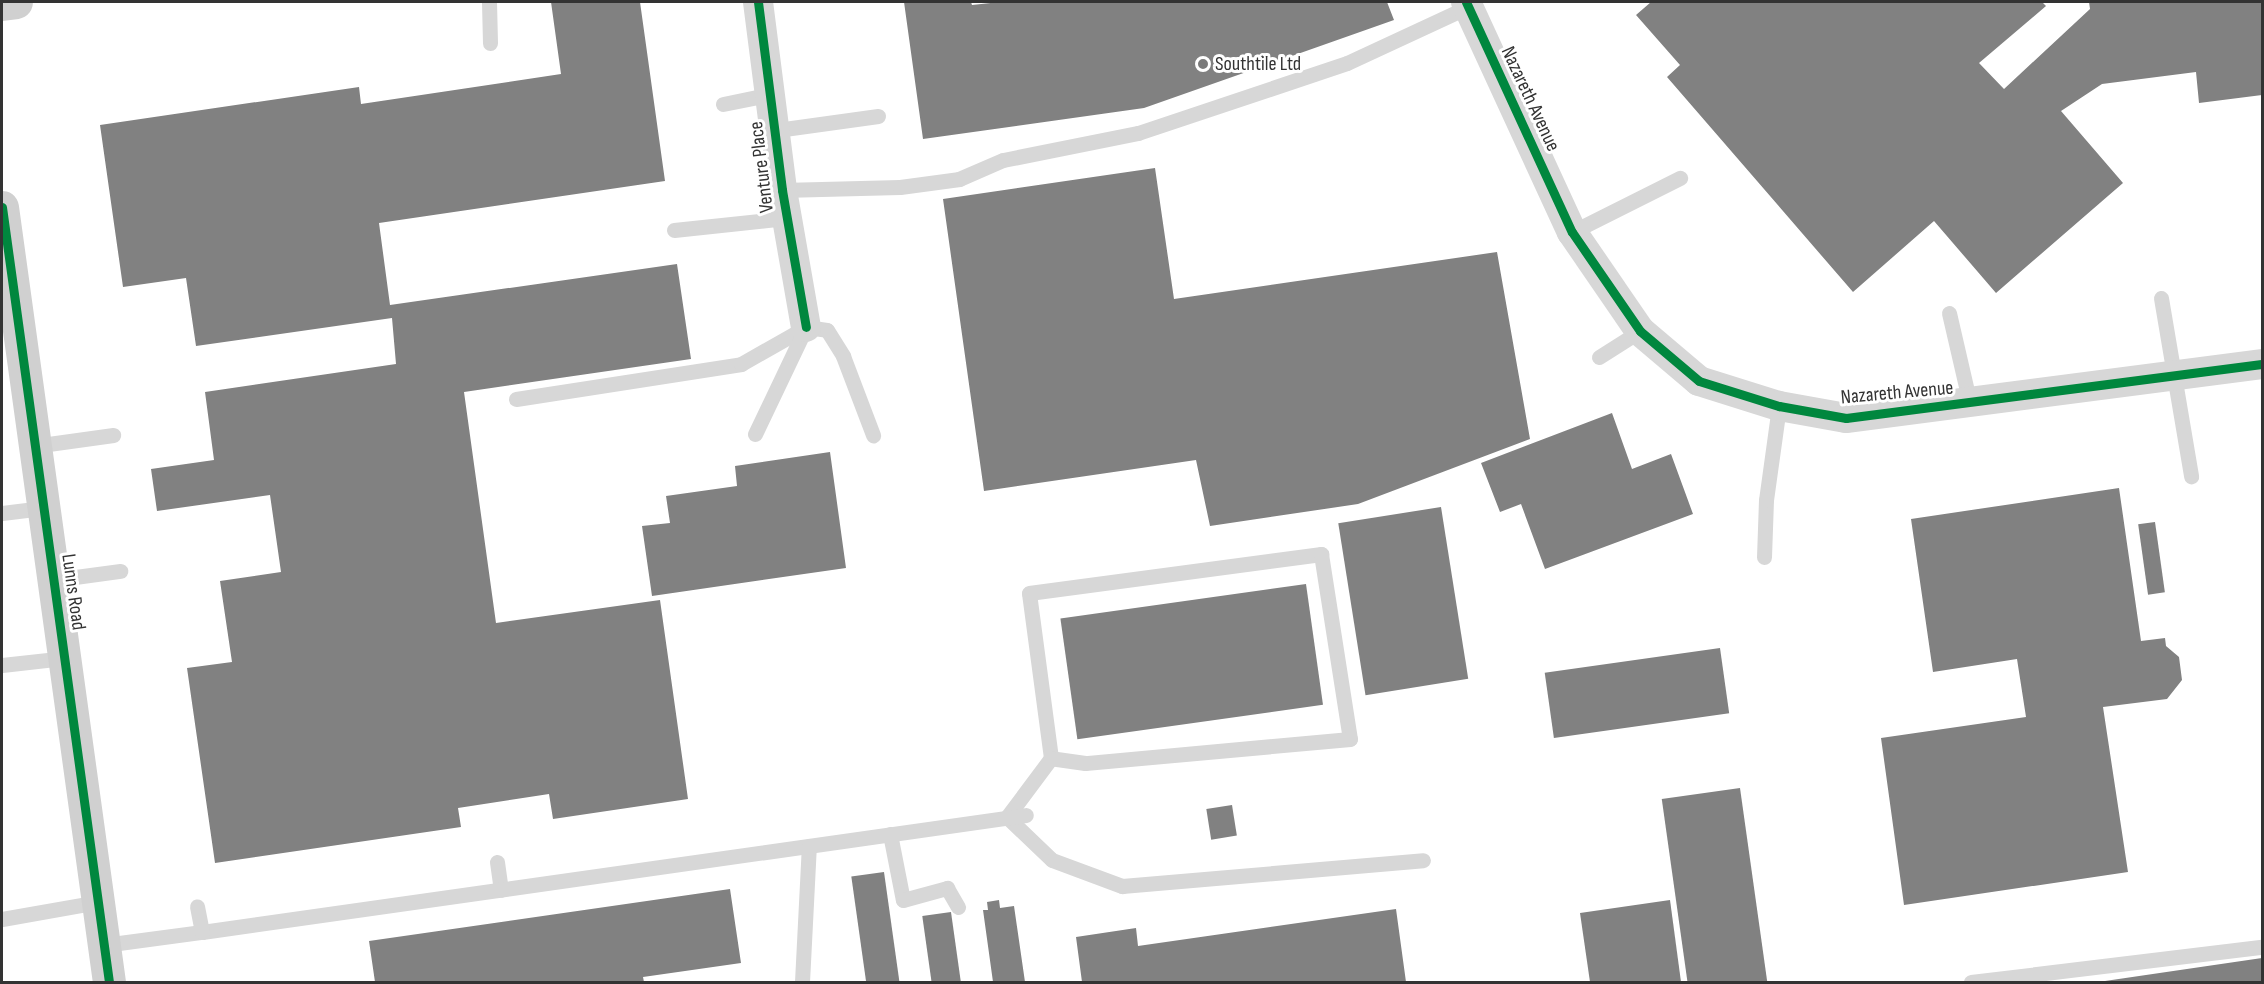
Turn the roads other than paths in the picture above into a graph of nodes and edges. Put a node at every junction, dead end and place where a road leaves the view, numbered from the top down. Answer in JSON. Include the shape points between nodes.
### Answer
{"nodes":[{"id":1,"x":16,"y":2,"type":"edge"},
{"id":2,"x":489,"y":2,"type":"edge"},
{"id":3,"x":758,"y":2,"type":"edge"},
{"id":4,"x":2,"y":4,"type":"edge"},
{"id":5,"x":1471,"y":4,"type":"edge"},
{"id":6,"x":490,"y":43,"type":"dead end"},
{"id":7,"x":772,"y":94,"type":"junction"},
{"id":8,"x":723,"y":104,"type":"dead end"},
{"id":9,"x":878,"y":116,"type":"dead end"},
{"id":10,"x":777,"y":130,"type":"junction"},
{"id":11,"x":1680,"y":178,"type":"dead end"},
{"id":12,"x":784,"y":204,"type":"junction"},
{"id":13,"x":2,"y":207,"type":"edge"},
{"id":14,"x":674,"y":230,"type":"dead end"},
{"id":15,"x":1572,"y":232,"type":"junction"},
{"id":16,"x":2162,"y":298,"type":"dead end"},
{"id":17,"x":1949,"y":314,"type":"dead end"},
{"id":18,"x":806,"y":327,"type":"junction"},
{"id":19,"x":1640,"y":331,"type":"junction"},
{"id":20,"x":1599,"y":357,"type":"dead end"},
{"id":21,"x":2262,"y":364,"type":"edge"},
{"id":22,"x":2174,"y":376,"type":"junction"},
{"id":23,"x":516,"y":399,"type":"dead end"},
{"id":24,"x":1970,"y":404,"type":"junction"},
{"id":25,"x":1779,"y":406,"type":"junction"},
{"id":26,"x":754,"y":434,"type":"dead end"},
{"id":27,"x":113,"y":435,"type":"dead end"},
{"id":28,"x":873,"y":435,"type":"dead end"},
{"id":29,"x":34,"y":446,"type":"junction"},
{"id":30,"x":2191,"y":476,"type":"dead end"},
{"id":31,"x":43,"y":508,"type":"junction"},
{"id":32,"x":2,"y":513,"type":"edge"},
{"id":33,"x":1764,"y":557,"type":"dead end"},
{"id":34,"x":120,"y":571,"type":"dead end"},
{"id":35,"x":53,"y":580,"type":"junction"},
{"id":36,"x":64,"y":658,"type":"junction"},
{"id":37,"x":2,"y":664,"type":"edge"},
{"id":38,"x":1051,"y":758,"type":"junction"},
{"id":39,"x":1026,"y":815,"type":"dead end"},
{"id":40,"x":1007,"y":817,"type":"junction"},
{"id":41,"x":890,"y":834,"type":"junction"},
{"id":42,"x":809,"y":846,"type":"junction"},
{"id":43,"x":1423,"y":860,"type":"dead end"},
{"id":44,"x":497,"y":862,"type":"dead end"},
{"id":45,"x":501,"y":890,"type":"junction"},
{"id":46,"x":98,"y":902,"type":"junction"},
{"id":47,"x":197,"y":906,"type":"dead end"},
{"id":48,"x":958,"y":907,"type":"dead end"},
{"id":49,"x":2,"y":919,"type":"edge"},
{"id":50,"x":202,"y":932,"type":"junction"},
{"id":51,"x":104,"y":945,"type":"junction"},
{"id":52,"x":2262,"y":947,"type":"edge"},
{"id":53,"x":109,"y":982,"type":"edge"},
{"id":54,"x":802,"y":982,"type":"edge"},
{"id":55,"x":1971,"y":982,"type":"edge"}],
"edges":[{"from":1,"to":4,"type":"street"},
{"from":2,"to":6,"type":"lane"},
{"from":3,"to":7,"type":"street","name":"Venture Place"},
{"from":5,"to":12,"type":"lane","via":[[1347,63],[1138,133],[1003,160],[960,179]]},
{"from":5,"to":15,"type":"street","name":"Nazareth Avenue"},
{"from":7,"to":8,"type":"lane"},
{"from":7,"to":10,"type":"street","name":"Venture Place"},
{"from":9,"to":10,"type":"lane"},
{"from":10,"to":12,"type":"street","name":"Venture Place"},
{"from":11,"to":15,"type":"lane"},
{"from":12,"to":14,"type":"lane"},
{"from":12,"to":18,"type":"street","name":"Venture Place"},
{"from":13,"to":29,"type":"street","name":"Lunns Road"},
{"from":15,"to":19,"type":"street","name":"Nazareth Avenue"},
{"from":16,"to":22,"type":"lane"},
{"from":17,"to":24,"type":"lane"},
{"from":18,"to":23,"type":"lane","via":[[741,364]]},
{"from":18,"to":26,"type":"lane"},
{"from":18,"to":28,"type":"lane","via":[[827,330],[843,356]]},
{"from":19,"to":20,"type":"lane"},
{"from":19,"to":25,"type":"street","name":"Nazareth Avenue","via":[[1699,381]]},
{"from":21,"to":22,"type":"street","name":"Nazareth Avenue"},
{"from":22,"to":24,"type":"street","name":"Nazareth Avenue"},
{"from":22,"to":30,"type":"lane"},
{"from":24,"to":25,"type":"street","name":"Nazareth Avenue","via":[[1846,418]]},
{"from":25,"to":33,"type":"lane","via":[[1766,500]]},
{"from":27,"to":29,"type":"lane"},
{"from":29,"to":31,"type":"street","name":"Lunns Road"},
{"from":31,"to":32,"type":"lane"},
{"from":31,"to":35,"type":"street","name":"Lunns Road"},
{"from":34,"to":35,"type":"lane"},
{"from":35,"to":36,"type":"street","name":"Lunns Road"},
{"from":36,"to":37,"type":"lane"},
{"from":36,"to":46,"type":"street","name":"Lunns Road"},
{"from":38,"to":38,"type":"lane","via":[[1085,763],[1350,739],[1321,554],[1029,593]]},
{"from":38,"to":40,"type":"lane"},
{"from":39,"to":40,"type":"lane"},
{"from":40,"to":41,"type":"lane"},
{"from":40,"to":43,"type":"lane","via":[[1053,860],[1122,886]]},
{"from":41,"to":42,"type":"lane"},
{"from":41,"to":48,"type":"lane","via":[[903,900],[946,888],[953,893]]},
{"from":42,"to":45,"type":"lane"},
{"from":42,"to":54,"type":"lane"},
{"from":44,"to":45,"type":"lane"},
{"from":45,"to":50,"type":"lane"},
{"from":46,"to":49,"type":"lane"},
{"from":46,"to":51,"type":"street","name":"Lunns Road"},
{"from":47,"to":50,"type":"lane"},
{"from":50,"to":51,"type":"lane"},
{"from":51,"to":53,"type":"street","name":"Lunns Road"},
{"from":52,"to":55,"type":"lane"}]}
